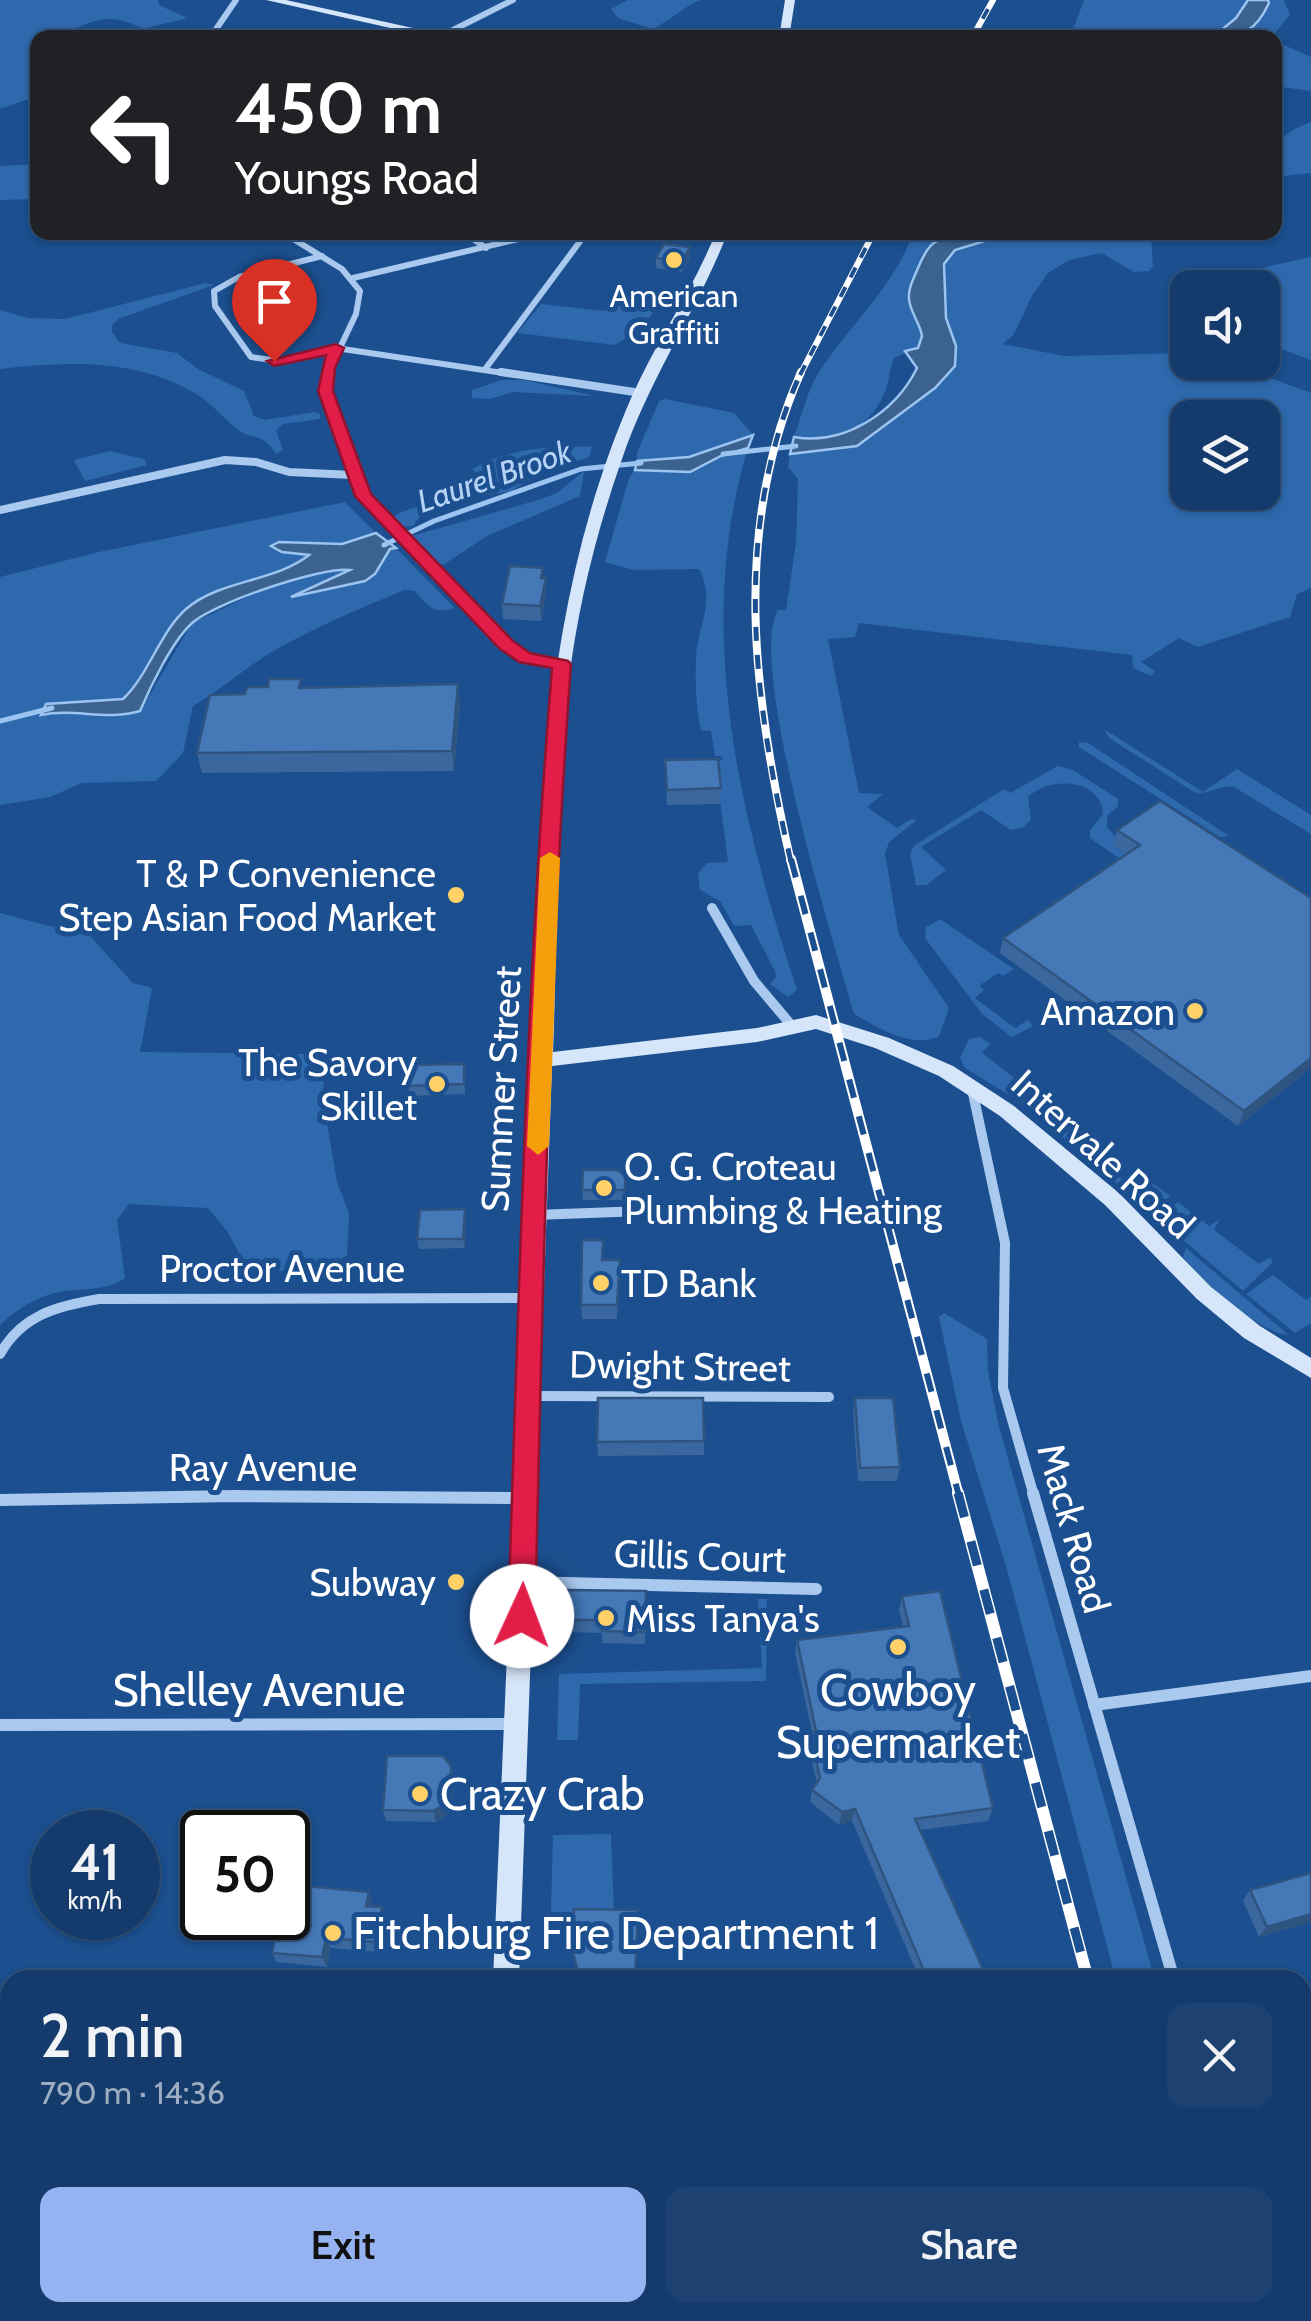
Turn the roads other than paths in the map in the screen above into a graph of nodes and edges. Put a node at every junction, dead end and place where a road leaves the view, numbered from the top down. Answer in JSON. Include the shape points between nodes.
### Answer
{"nodes":[{"id":1,"x":236,"y":0,"type":"edge"},
{"id":2,"x":271,"y":0,"type":"edge"},
{"id":3,"x":513,"y":0,"type":"edge"},
{"id":4,"x":790,"y":0,"type":"edge"},
{"id":5,"x":215,"y":30,"type":"edge"},
{"id":6,"x":418,"y":30,"type":"edge"},
{"id":7,"x":459,"y":30,"type":"edge"},
{"id":8,"x":785,"y":30,"type":"edge"},
{"id":9,"x":295,"y":240,"type":"edge"},
{"id":10,"x":475,"y":240,"type":"edge"},
{"id":11,"x":517,"y":240,"type":"edge"},
{"id":12,"x":580,"y":240,"type":"edge"},
{"id":13,"x":719,"y":240,"type":"edge"},
{"id":14,"x":486,"y":248,"type":"junction"},
{"id":15,"x":322,"y":256,"type":"junction"},
{"id":16,"x":352,"y":278,"type":"junction"},
{"id":17,"x":336,"y":348,"type":"junction"},
{"id":18,"x":486,"y":368,"type":"junction"},
{"id":19,"x":641,"y":392,"type":"junction"},
{"id":20,"x":350,"y":465,"type":"junction"},
{"id":21,"x":270,"y":466,"type":"junction"},
{"id":22,"x":353,"y":475,"type":"junction"},
{"id":23,"x":0,"y":510,"type":"edge"},
{"id":24,"x":562,"y":664,"type":"junction"},
{"id":25,"x":712,"y":908,"type":"dead end"},
{"id":26,"x":792,"y":1026,"type":"junction"},
{"id":27,"x":542,"y":1060,"type":"junction"},
{"id":28,"x":971,"y":1085,"type":"junction"},
{"id":29,"x":768,"y":1214,"type":"dead end"},
{"id":30,"x":534,"y":1215,"type":"junction"},
{"id":31,"x":533,"y":1298,"type":"junction"},
{"id":32,"x":0,"y":1354,"type":"edge"},
{"id":33,"x":1311,"y":1369,"type":"edge"},
{"id":34,"x":530,"y":1396,"type":"junction"},
{"id":35,"x":828,"y":1397,"type":"dead end"},
{"id":36,"x":526,"y":1498,"type":"junction"},
{"id":37,"x":0,"y":1500,"type":"edge"},
{"id":38,"x":523,"y":1582,"type":"junction"},
{"id":39,"x":816,"y":1589,"type":"dead end"},
{"id":40,"x":1311,"y":1676,"type":"edge"},
{"id":41,"x":1094,"y":1705,"type":"junction"},
{"id":42,"x":519,"y":1724,"type":"junction"},
{"id":43,"x":0,"y":1725,"type":"edge"},
{"id":44,"x":507,"y":1970,"type":"edge"},
{"id":45,"x":1171,"y":1970,"type":"edge"}],
"edges":[{"from":1,"to":5,"type":"street"},
{"from":2,"to":6,"type":"main road"},
{"from":3,"to":7,"type":"street"},
{"from":4,"to":8,"type":"main road"},
{"from":9,"to":15,"type":"street"},
{"from":10,"to":14,"type":"street"},
{"from":11,"to":14,"type":"street"},
{"from":12,"to":18,"type":"street"},
{"from":13,"to":19,"type":"main road","name":"Summer Street"},
{"from":14,"to":16,"type":"street"},
{"from":15,"to":16,"type":"street"},
{"from":15,"to":17,"type":"street","via":[[230,280],[212,300],[255,358],[280,361]]},
{"from":16,"to":17,"type":"street","via":[[360,302]]},
{"from":17,"to":18,"type":"street"},
{"from":17,"to":20,"type":"street","via":[[326,391]]},
{"from":18,"to":19,"type":"street"},
{"from":19,"to":24,"type":"main road","name":"Summer Street","via":[[581,572]]},
{"from":20,"to":21,"type":"street"},
{"from":20,"to":22,"type":"street"},
{"from":21,"to":22,"type":"street"},
{"from":21,"to":23,"type":"street","via":[[220,461]]},
{"from":22,"to":24,"type":"street","via":[[386,522],[518,654]]},
{"from":24,"to":27,"type":"main road","name":"Summer Street"},
{"from":25,"to":26,"type":"street","via":[[754,980]]},
{"from":26,"to":27,"type":"main road","name":"Intervale Road","via":[[756,1036]]},
{"from":26,"to":28,"type":"main road","name":"Intervale Road","via":[[816,1022],[842,1029]]},
{"from":27,"to":30,"type":"main road","name":"Summer Street"},
{"from":28,"to":33,"type":"main road","name":"Intervale Road","via":[[1090,1180],[1204,1293]]},
{"from":28,"to":41,"type":"street","name":"Mack Road","via":[[1005,1242],[1003,1388]]},
{"from":29,"to":30,"type":"street"},
{"from":30,"to":31,"type":"main road","name":"Summer Street"},
{"from":31,"to":32,"type":"street","name":"Proctor Avenue","via":[[99,1298],[23,1321]]},
{"from":31,"to":34,"type":"main road","name":"Summer Street"},
{"from":34,"to":35,"type":"street","name":"Dwight Street"},
{"from":34,"to":36,"type":"main road","name":"Summer Street"},
{"from":36,"to":37,"type":"street","name":"Ray Avenue"},
{"from":36,"to":38,"type":"main road","name":"Summer Street"},
{"from":38,"to":39,"type":"street","name":"Gillis Court"},
{"from":38,"to":42,"type":"main road","name":"Summer Street"},
{"from":40,"to":41,"type":"street"},
{"from":41,"to":45,"type":"street","name":"Mack Road"},
{"from":42,"to":43,"type":"street","name":"Shelley Avenue"},
{"from":42,"to":44,"type":"main road","name":"Summer Street"}]}
